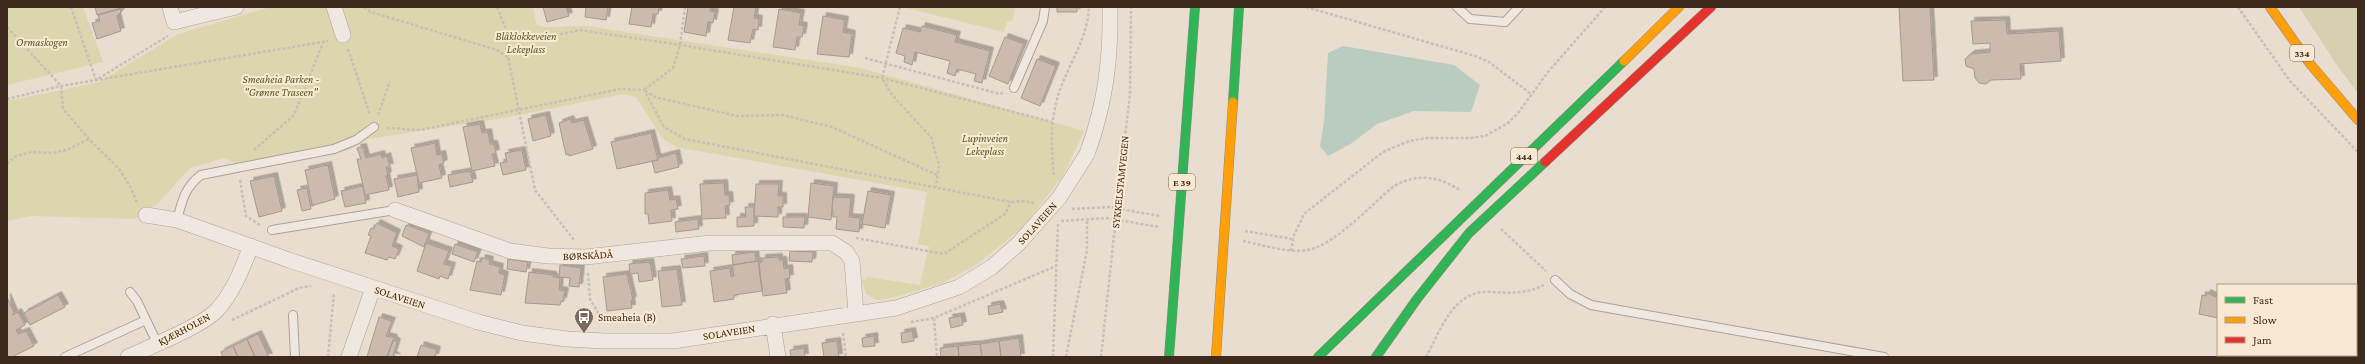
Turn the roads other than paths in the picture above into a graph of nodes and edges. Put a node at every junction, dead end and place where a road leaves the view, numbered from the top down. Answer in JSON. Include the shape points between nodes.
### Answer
{"nodes":[{"id":1,"x":170,"y":7,"type":"edge"},
{"id":2,"x":236,"y":7,"type":"edge"},
{"id":3,"x":334,"y":7,"type":"edge"},
{"id":4,"x":1046,"y":7,"type":"edge"},
{"id":5,"x":1110,"y":7,"type":"edge"},
{"id":6,"x":1195,"y":7,"type":"edge"},
{"id":7,"x":1240,"y":7,"type":"edge"},
{"id":8,"x":1457,"y":7,"type":"edge"},
{"id":9,"x":1519,"y":7,"type":"edge"},
{"id":10,"x":1679,"y":7,"type":"edge"},
{"id":11,"x":1711,"y":7,"type":"edge"},
{"id":12,"x":2270,"y":7,"type":"edge"},
{"id":13,"x":343,"y":35,"type":"road end"},
{"id":14,"x":1014,"y":88,"type":"road end"},
{"id":15,"x":2358,"y":120,"type":"edge"},
{"id":16,"x":374,"y":127,"type":"road end"},
{"id":17,"x":395,"y":210,"type":"joint"},
{"id":18,"x":146,"y":215,"type":"road end"},
{"id":19,"x":177,"y":220,"type":"junction"},
{"id":20,"x":272,"y":230,"type":"road end"},
{"id":21,"x":251,"y":246,"type":"junction"},
{"id":22,"x":1555,"y":280,"type":"road end"},
{"id":23,"x":373,"y":288,"type":"junction"},
{"id":24,"x":130,"y":292,"type":"dead end"},
{"id":25,"x":856,"y":314,"type":"junction"},
{"id":26,"x":292,"y":315,"type":"dead end"},
{"id":27,"x":146,"y":320,"type":"junction"},
{"id":28,"x":773,"y":324,"type":"junction"},
{"id":29,"x":157,"y":343,"type":"junction"},
{"id":30,"x":65,"y":357,"type":"edge"},
{"id":31,"x":128,"y":357,"type":"edge"},
{"id":32,"x":295,"y":357,"type":"edge"},
{"id":33,"x":349,"y":357,"type":"edge"},
{"id":34,"x":778,"y":357,"type":"edge"},
{"id":35,"x":1170,"y":357,"type":"edge"},
{"id":36,"x":1216,"y":357,"type":"edge"},
{"id":37,"x":1318,"y":357,"type":"edge"},
{"id":38,"x":1376,"y":357,"type":"edge"},
{"id":39,"x":1884,"y":357,"type":"edge"}],
"edges":[{"from":1,"to":2,"type":"street","via":[[174,22]]},
{"from":3,"to":13,"type":"street"},
{"from":4,"to":14,"type":"lane","via":[[1043,21]]},
{"from":5,"to":25,"type":"street","name":"SOLAVEIEN","bridge":true,"via":[[1108,68],[1098,123],[1087,154],[1059,198],[1019,244],[992,267],[959,287],[896,308]]},
{"from":6,"to":35,"type":"main road","number":"E 39"},
{"from":7,"to":36,"type":"main road"},
{"from":8,"to":9,"type":"lane","via":[[1470,19],[1505,22]]},
{"from":10,"to":37,"type":"main road","number":"444"},
{"from":11,"to":38,"type":"main road","number":"444","via":[[1469,233]]},
{"from":12,"to":15,"type":"main road","number":"334","via":[[2311,65]]},
{"from":16,"to":19,"type":"lane","via":[[356,140],[334,149],[201,174],[190,183],[183,196]]},
{"from":17,"to":20,"type":"lane","name":"BØRSKÅDÅ"},
{"from":17,"to":25,"type":"street","name":"BØRSKÅDÅ","via":[[510,251],[548,256],[586,257],[710,243],[832,243],[846,252],[852,261]]},
{"from":18,"to":19,"type":"street","name":"SOLAVEIEN"},
{"from":19,"to":21,"type":"street","name":"SOLAVEIEN"},
{"from":21,"to":23,"type":"street","name":"SOLAVEIEN"},
{"from":21,"to":29,"type":"street","name":"KJÆRHOLEN","via":[[229,295],[215,312]]},
{"from":22,"to":39,"type":"lane","via":[[1570,294],[1591,305]]},
{"from":23,"to":28,"type":"street","name":"SOLAVEIEN","via":[[478,322],[522,333],[567,339],[673,341]]},
{"from":23,"to":33,"type":"street"},
{"from":24,"to":27,"type":"lane"},
{"from":25,"to":28,"type":"street","name":"SOLAVEIEN"},
{"from":26,"to":32,"type":"lane"},
{"from":27,"to":29,"type":"lane"},
{"from":27,"to":30,"type":"lane"},
{"from":28,"to":34,"type":"street"},
{"from":29,"to":31,"type":"street","name":"KJÆRHOLEN"}]}
